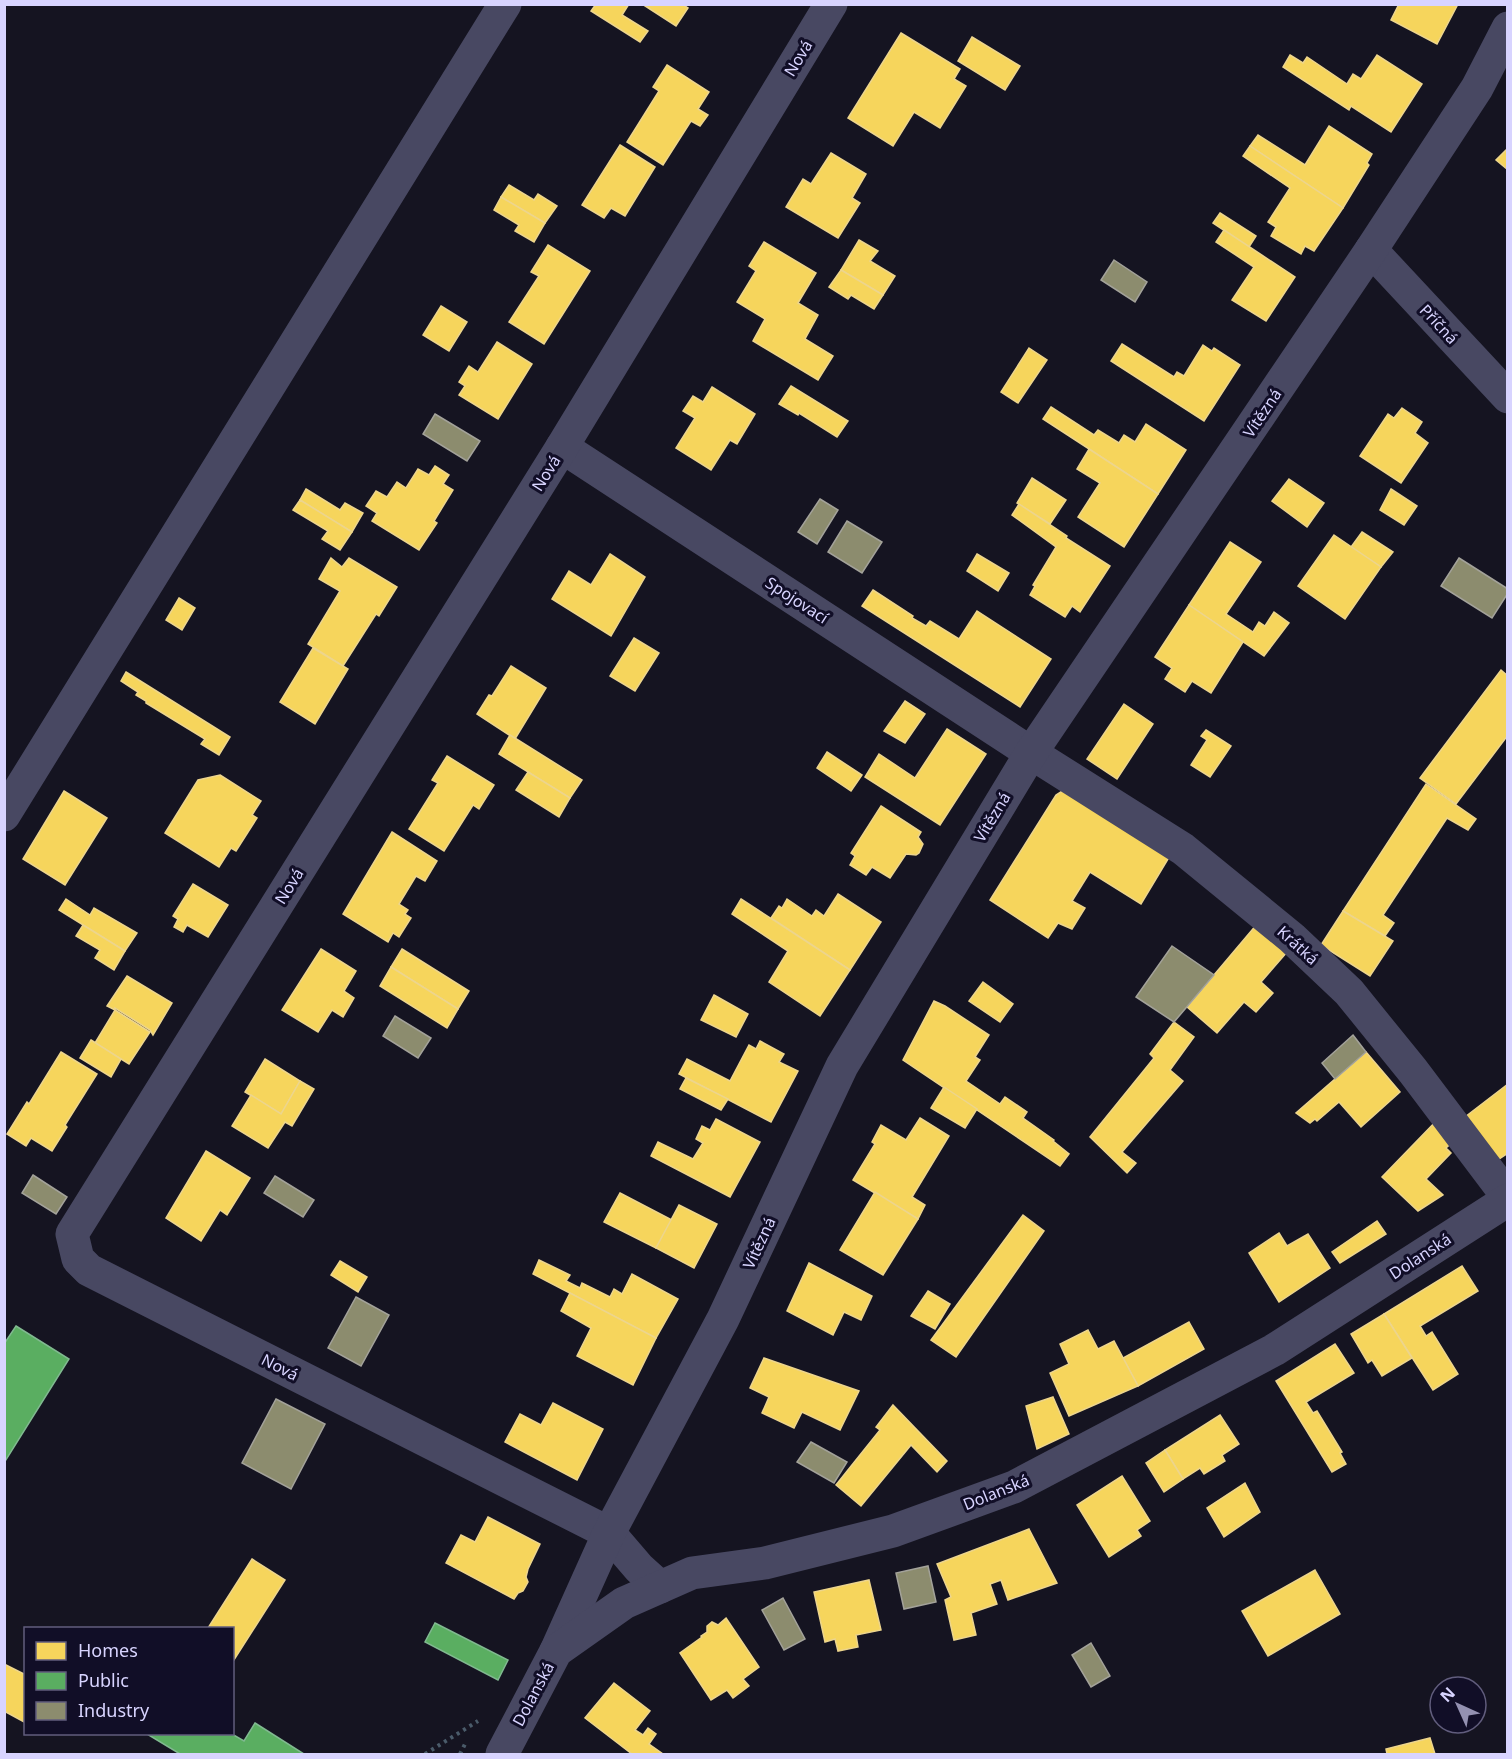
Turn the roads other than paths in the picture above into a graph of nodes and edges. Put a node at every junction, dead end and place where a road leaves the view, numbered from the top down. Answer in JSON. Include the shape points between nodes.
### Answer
{"nodes":[{"id":1,"x":505,"y":4,"type":"edge"},
{"id":2,"x":831,"y":4,"type":"edge"},
{"id":3,"x":1508,"y":28,"type":"edge"},
{"id":4,"x":1371,"y":250,"type":"junction"},
{"id":5,"x":1508,"y":397,"type":"edge"},
{"id":6,"x":562,"y":447,"type":"junction"},
{"id":7,"x":1031,"y":753,"type":"junction"},
{"id":8,"x":4,"y":815,"type":"edge"},
{"id":9,"x":1508,"y":1198,"type":"edge"},
{"id":10,"x":609,"y":1533,"type":"junction"},
{"id":11,"x":660,"y":1587,"type":"junction"},
{"id":12,"x":556,"y":1652,"type":"junction"},
{"id":13,"x":502,"y":1755,"type":"edge"}],
"edges":[{"from":1,"to":8,"type":"street"},
{"from":2,"to":6,"type":"street","name":"Nová"},
{"from":3,"to":4,"type":"street","name":"Vítězná","via":[[1478,88]]},
{"from":4,"to":5,"type":"street","name":"Příčná"},
{"from":4,"to":7,"type":"street","name":"Vítězná"},
{"from":6,"to":7,"type":"street","name":"Spojovací"},
{"from":6,"to":10,"type":"street","name":"Nová","via":[[72,1234],[78,1259],[89,1270]]},
{"from":7,"to":9,"type":"street","name":"Krátká","via":[[1183,849],[1292,938],[1349,992]]},
{"from":7,"to":10,"type":"street","name":"Vítězná","via":[[842,1066],[723,1319]]},
{"from":9,"to":11,"type":"street","name":"Dolanská","via":[[1274,1350],[1014,1487],[893,1531],[765,1563],[692,1574]]},
{"from":10,"to":11,"type":"street"},
{"from":10,"to":12,"type":"street","name":"Vítězná"},
{"from":11,"to":12,"type":"street","name":"Dolanská","via":[[624,1603]]},
{"from":12,"to":13,"type":"street","name":"Dolanská"}]}
